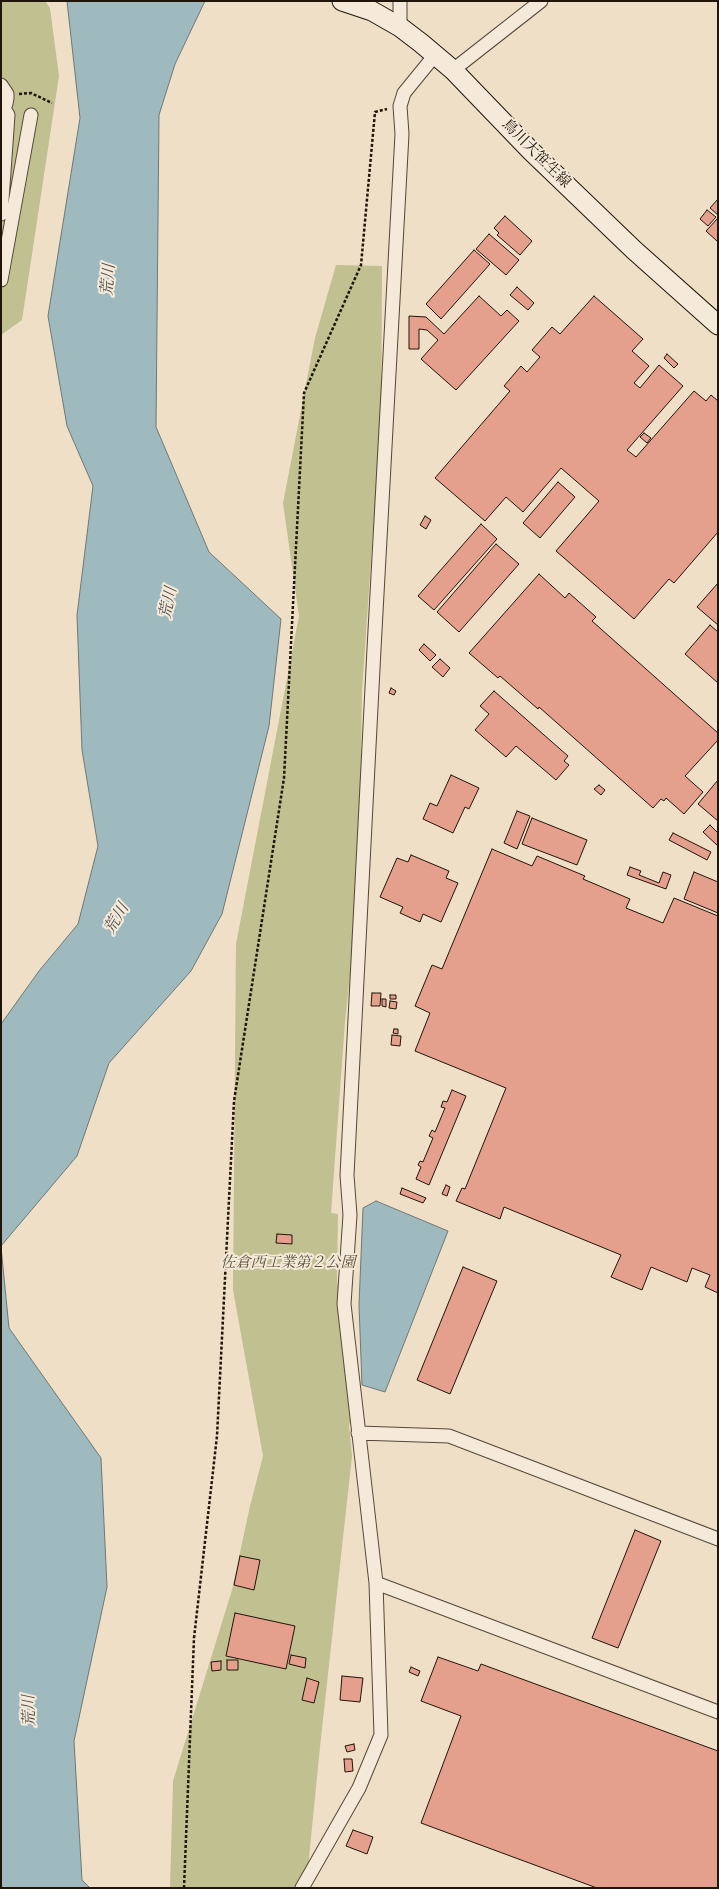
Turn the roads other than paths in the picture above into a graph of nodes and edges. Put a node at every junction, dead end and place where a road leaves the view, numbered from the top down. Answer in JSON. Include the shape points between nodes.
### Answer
{"nodes":[{"id":1,"x":342,"y":1,"type":"edge"},
{"id":2,"x":400,"y":1,"type":"edge"},
{"id":3,"x":541,"y":1,"type":"edge"},
{"id":4,"x":400,"y":27,"type":"junction"},
{"id":5,"x":435,"y":55,"type":"junction"},
{"id":6,"x":452,"y":70,"type":"junction"},
{"id":7,"x":1,"y":85,"type":"edge"},
{"id":8,"x":4,"y":105,"type":"edge"},
{"id":9,"x":31,"y":115,"type":"dead end"},
{"id":10,"x":1,"y":214,"type":"edge"},
{"id":11,"x":2,"y":271,"type":"edge"},
{"id":12,"x":718,"y":325,"type":"edge"},
{"id":13,"x":358,"y":1432,"type":"junction"},
{"id":14,"x":718,"y":1539,"type":"edge"},
{"id":15,"x":376,"y":1583,"type":"junction"},
{"id":16,"x":718,"y":1712,"type":"edge"},
{"id":17,"x":302,"y":1888,"type":"edge"}],
"edges":[{"from":1,"to":4,"type":"street","name":"鳥川大笹生線","via":[[372,11]]},
{"from":2,"to":4,"type":"street"},
{"from":3,"to":6,"type":"street"},
{"from":4,"to":5,"type":"street","name":"鳥川大笹生線"},
{"from":5,"to":6,"type":"street","name":"鳥川大笹生線"},
{"from":5,"to":13,"type":"street","via":[[404,93],[400,106],[402,134],[347,1175],[350,1215],[344,1304]]},
{"from":6,"to":12,"type":"street","name":"鳥川大笹生線","via":[[634,250]]},
{"from":7,"to":8,"type":"street","via":[[7,94]]},
{"from":8,"to":10,"type":"street","via":[[8,115]]},
{"from":9,"to":11,"type":"street"},
{"from":13,"to":14,"type":"street","via":[[449,1436]]},
{"from":13,"to":15,"type":"street"},
{"from":15,"to":16,"type":"street"},
{"from":15,"to":17,"type":"street","via":[[381,1735],[359,1788]]}]}
